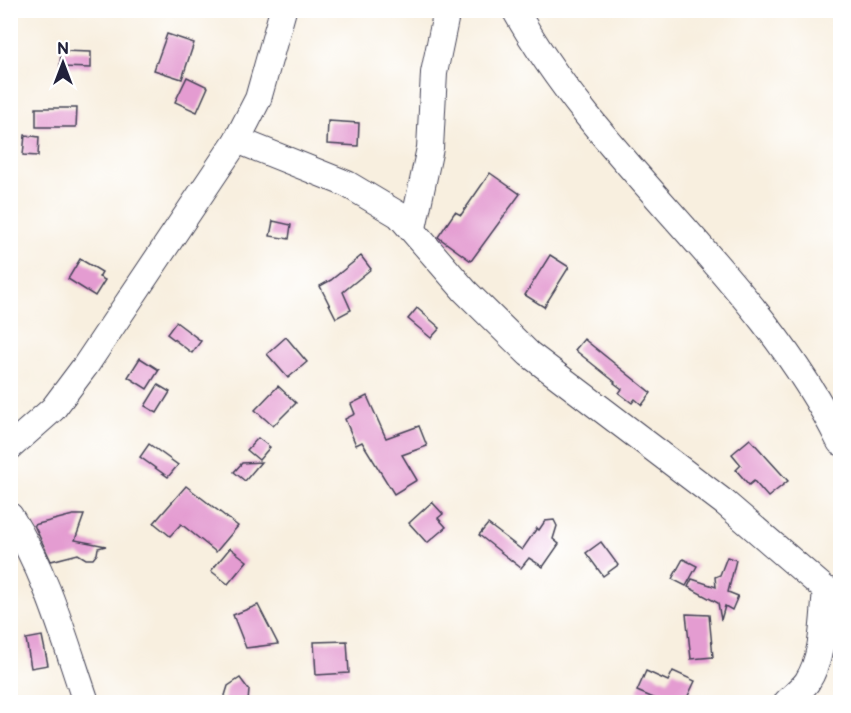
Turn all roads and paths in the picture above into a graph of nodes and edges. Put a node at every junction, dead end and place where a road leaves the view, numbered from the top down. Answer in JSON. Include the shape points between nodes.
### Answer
{"nodes":[{"id":1,"x":283,"y":10,"type":"edge"},
{"id":2,"x":447,"y":10,"type":"edge"},
{"id":3,"x":515,"y":10,"type":"edge"},
{"id":4,"x":237,"y":140,"type":"junction"},
{"id":5,"x":413,"y":228,"type":"junction"},
{"id":6,"x":840,"y":442,"type":"edge"},
{"id":7,"x":10,"y":447,"type":"edge"},
{"id":8,"x":10,"y":516,"type":"edge"},
{"id":9,"x":833,"y":592,"type":"edge"},
{"id":10,"x":86,"y":702,"type":"edge"},
{"id":11,"x":787,"y":702,"type":"edge"}],
"edges":[{"from":1,"to":4,"type":"street","via":[[258,99]]},
{"from":2,"to":5,"type":"street","via":[[434,73],[430,148]]},
{"from":3,"to":6,"type":"street","via":[[555,74],[769,329],[816,397]]},
{"from":4,"to":5,"type":"street","via":[[347,184],[399,215]]},
{"from":4,"to":7,"type":"street","via":[[87,365],[53,409]]},
{"from":5,"to":9,"type":"street","via":[[465,291],[529,354]]},
{"from":8,"to":10,"type":"street","via":[[40,570]]},
{"from":9,"to":11,"type":"street","via":[[815,665],[807,682]]}]}
